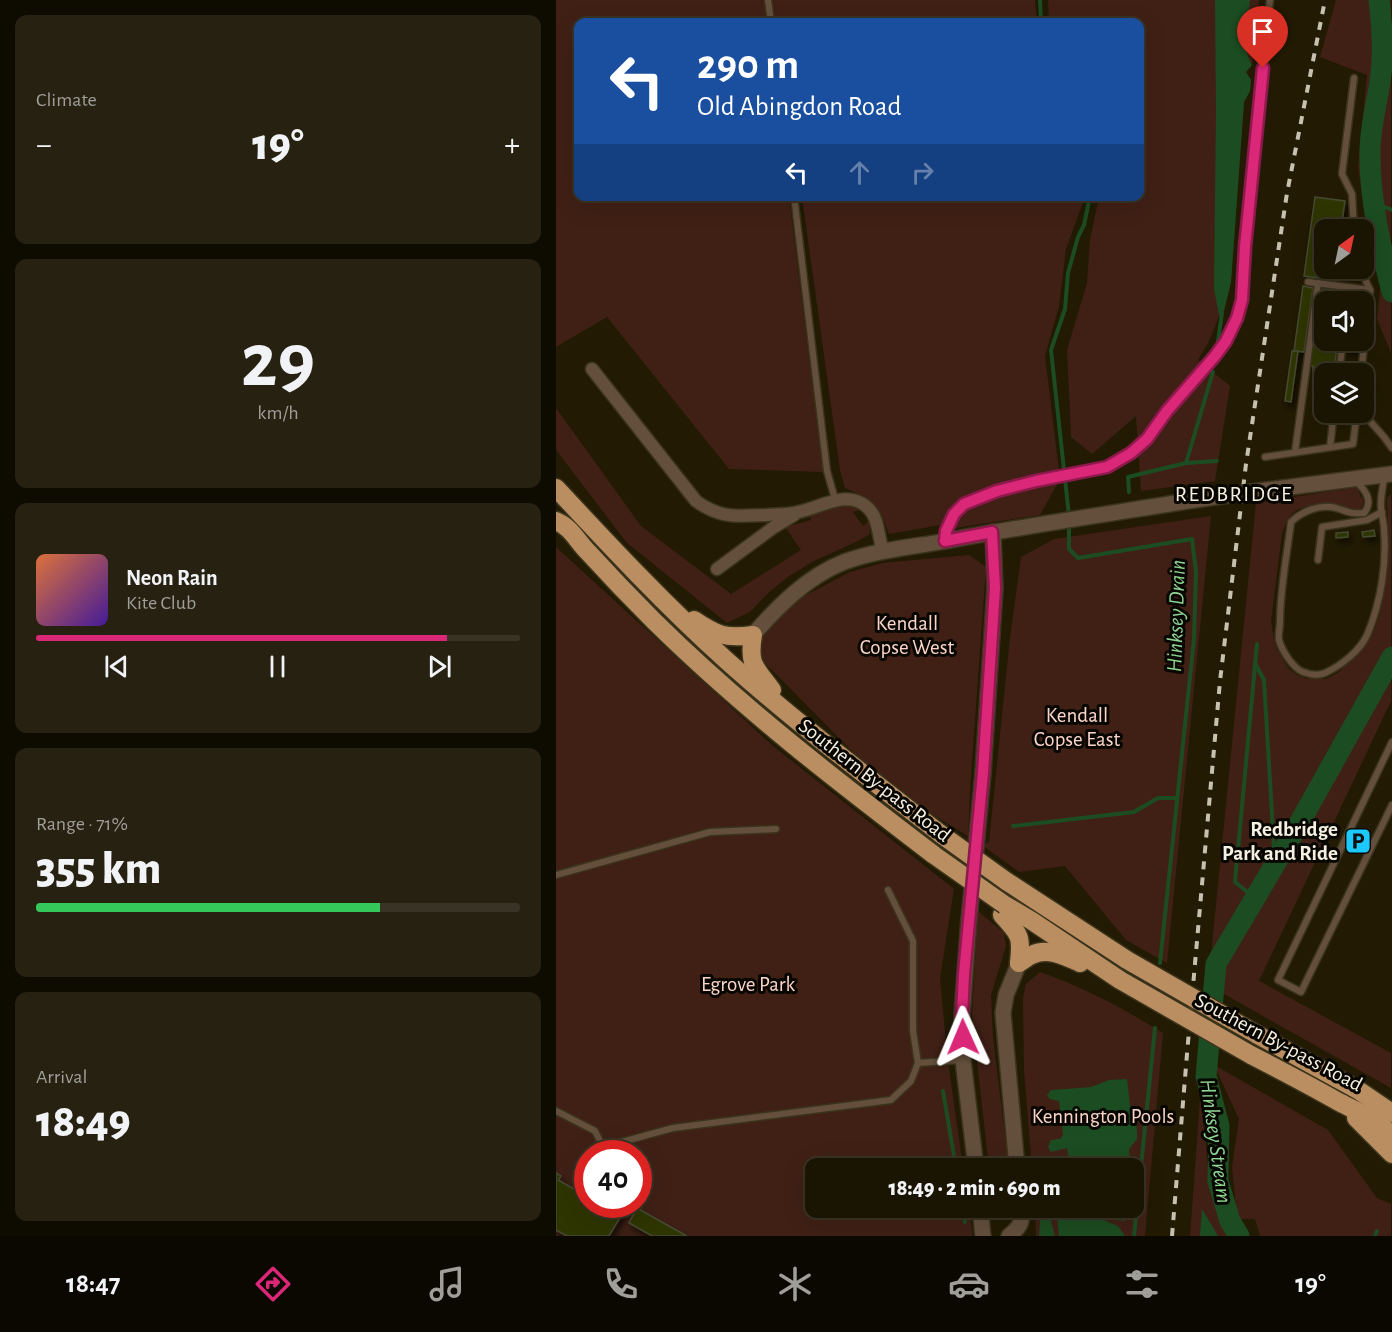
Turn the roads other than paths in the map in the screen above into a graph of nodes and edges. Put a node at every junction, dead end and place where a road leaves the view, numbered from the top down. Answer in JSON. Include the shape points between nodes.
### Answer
{"nodes":[{"id":1,"x":768,"y":0,"type":"edge"},
{"id":2,"x":1270,"y":0,"type":"edge"},
{"id":3,"x":770,"y":18,"type":"edge"},
{"id":4,"x":1354,"y":78,"type":"dead end"},
{"id":5,"x":795,"y":201,"type":"edge"},
{"id":6,"x":1353,"y":219,"type":"edge"},
{"id":7,"x":1365,"y":279,"type":"edge"},
{"id":8,"x":1308,"y":282,"type":"dead end"},
{"id":9,"x":1318,"y":283,"type":"junction"},
{"id":10,"x":1370,"y":290,"type":"junction"},
{"id":11,"x":1362,"y":363,"type":"edge"},
{"id":12,"x":592,"y":369,"type":"dead end"},
{"id":13,"x":1333,"y":423,"type":"edge"},
{"id":14,"x":1356,"y":423,"type":"edge"},
{"id":15,"x":1372,"y":423,"type":"edge"},
{"id":16,"x":1330,"y":447,"type":"junction"},
{"id":17,"x":1392,"y":448,"type":"edge"},
{"id":18,"x":1295,"y":452,"type":"junction"},
{"id":19,"x":1265,"y":457,"type":"dead end"},
{"id":20,"x":1388,"y":474,"type":"edge"},
{"id":21,"x":1350,"y":479,"type":"junction"},
{"id":22,"x":556,"y":488,"type":"edge"},
{"id":23,"x":835,"y":499,"type":"junction"},
{"id":24,"x":798,"y":512,"type":"junction"},
{"id":25,"x":1382,"y":512,"type":"junction"},
{"id":26,"x":1364,"y":513,"type":"junction"},
{"id":27,"x":556,"y":520,"type":"edge"},
{"id":28,"x":1367,"y":520,"type":"junction"},
{"id":29,"x":556,"y":531,"type":"edge"},
{"id":30,"x":992,"y":532,"type":"junction"},
{"id":31,"x":945,"y":541,"type":"junction"},
{"id":32,"x":586,"y":550,"type":"junction"},
{"id":33,"x":883,"y":551,"type":"junction"},
{"id":34,"x":1318,"y":560,"type":"dead end"},
{"id":35,"x":717,"y":569,"type":"dead end"},
{"id":36,"x":658,"y":595,"type":"junction"},
{"id":37,"x":753,"y":635,"type":"junction"},
{"id":38,"x":793,"y":718,"type":"junction"},
{"id":39,"x":1392,"y":742,"type":"edge"},
{"id":40,"x":1392,"y":805,"type":"edge"},
{"id":41,"x":776,"y":829,"type":"dead end"},
{"id":42,"x":556,"y":876,"type":"edge"},
{"id":43,"x":888,"y":890,"type":"dead end"},
{"id":44,"x":1003,"y":910,"type":"junction"},
{"id":45,"x":1019,"y":963,"type":"junction"},
{"id":46,"x":1120,"y":980,"type":"junction"},
{"id":47,"x":963,"y":1060,"type":"junction"},
{"id":48,"x":918,"y":1062,"type":"junction"},
{"id":49,"x":1358,"y":1090,"type":"junction"},
{"id":50,"x":1392,"y":1099,"type":"edge"},
{"id":51,"x":1343,"y":1104,"type":"junction"},
{"id":52,"x":556,"y":1111,"type":"edge"},
{"id":53,"x":1392,"y":1113,"type":"edge"},
{"id":54,"x":1392,"y":1135,"type":"edge"},
{"id":55,"x":599,"y":1140,"type":"edge"},
{"id":56,"x":628,"y":1140,"type":"edge"},
{"id":57,"x":1392,"y":1154,"type":"edge"},
{"id":58,"x":975,"y":1158,"type":"edge"},
{"id":59,"x":1016,"y":1158,"type":"edge"},
{"id":60,"x":981,"y":1218,"type":"edge"},
{"id":61,"x":1022,"y":1218,"type":"edge"},
{"id":62,"x":983,"y":1236,"type":"edge"},
{"id":63,"x":1009,"y":1236,"type":"edge"}],
"edges":[{"from":1,"to":3,"type":"lane"},
{"from":2,"to":31,"type":"lane","via":[[1242,300],[1226,341],[1147,439],[1131,453],[1107,467],[997,491],[964,504],[954,514]]},
{"from":4,"to":6,"type":"lane","via":[[1342,174],[1352,194]]},
{"from":5,"to":23,"type":"lane","via":[[827,471]]},
{"from":7,"to":10,"type":"lane"},
{"from":8,"to":9,"type":"lane"},
{"from":9,"to":10,"type":"lane"},
{"from":9,"to":18,"type":"lane"},
{"from":10,"to":11,"type":"lane"},
{"from":12,"to":24,"type":"street","via":[[702,506],[732,516]]},
{"from":13,"to":16,"type":"lane"},
{"from":14,"to":16,"type":"lane","via":[[1353,444]]},
{"from":15,"to":17,"type":"lane"},
{"from":16,"to":18,"type":"lane"},
{"from":18,"to":19,"type":"lane"},
{"from":20,"to":21,"type":"street"},
{"from":20,"to":25,"type":"lane"},
{"from":21,"to":26,"type":"lane","via":[[1365,489],[1369,499]]},
{"from":21,"to":30,"type":"street","bridge":true},
{"from":22,"to":36,"type":"highway","name":"Southern By-pass Road"},
{"from":23,"to":24,"type":"street"},
{"from":23,"to":33,"type":"street","via":[[855,500],[868,507],[875,518]]},
{"from":24,"to":35,"type":"street"},
{"from":25,"to":26,"type":"lane","via":[[1385,553],[1367,634],[1353,654],[1328,672],[1306,673],[1296,669],[1279,640],[1291,522],[1316,508]]},
{"from":25,"to":28,"type":"lane"},
{"from":26,"to":28,"type":"lane"},
{"from":27,"to":32,"type":"highway","name":"Southern By-pass Road"},
{"from":28,"to":34,"type":"lane","via":[[1322,527]]},
{"from":29,"to":32,"type":"highway"},
{"from":30,"to":31,"type":"street"},
{"from":30,"to":47,"type":"street","via":[[995,588],[964,974]]},
{"from":31,"to":33,"type":"street"},
{"from":32,"to":44,"type":"highway","name":"Southern By-pass Road","bridge":true,"via":[[751,711]]},
{"from":33,"to":37,"type":"street","via":[[844,563],[803,586],[770,614]]},
{"from":36,"to":37,"type":"highway","via":[[711,632],[736,638]]},
{"from":36,"to":38,"type":"highway","name":"Southern By-pass Road"},
{"from":37,"to":38,"type":"highway","via":[[752,663]]},
{"from":38,"to":49,"type":"highway","name":"Southern By-pass Road","bridge":true,"via":[[1006,881],[1127,960]]},
{"from":39,"to":40,"type":"lane","via":[[1278,980],[1301,992]]},
{"from":41,"to":42,"type":"lane","via":[[710,832]]},
{"from":43,"to":48,"type":"lane","via":[[913,941],[913,1031]]},
{"from":44,"to":45,"type":"highway","via":[[1020,938]]},
{"from":44,"to":46,"type":"highway","name":"Southern By-pass Road","via":[[1032,921]]},
{"from":45,"to":46,"type":"highway","via":[[1045,952],[1062,955]]},
{"from":45,"to":59,"type":"street","via":[[1003,1013]]},
{"from":46,"to":51,"type":"highway","name":"Southern By-pass Road","bridge":true},
{"from":47,"to":48,"type":"lane"},
{"from":47,"to":58,"type":"street"},
{"from":48,"to":56,"type":"lane","via":[[911,1081],[891,1100],[673,1128]]},
{"from":49,"to":50,"type":"highway","name":"Southern By-pass Road"},
{"from":49,"to":53,"type":"highway","name":"Southern By-pass Road"},
{"from":51,"to":54,"type":"highway","name":"Southern By-pass Road","via":[[1362,1112]]},
{"from":51,"to":57,"type":"highway"},
{"from":52,"to":55,"type":"lane","via":[[595,1131]]},
{"from":60,"to":62,"type":"street"},
{"from":61,"to":63,"type":"street","via":[[1019,1228]]}]}
